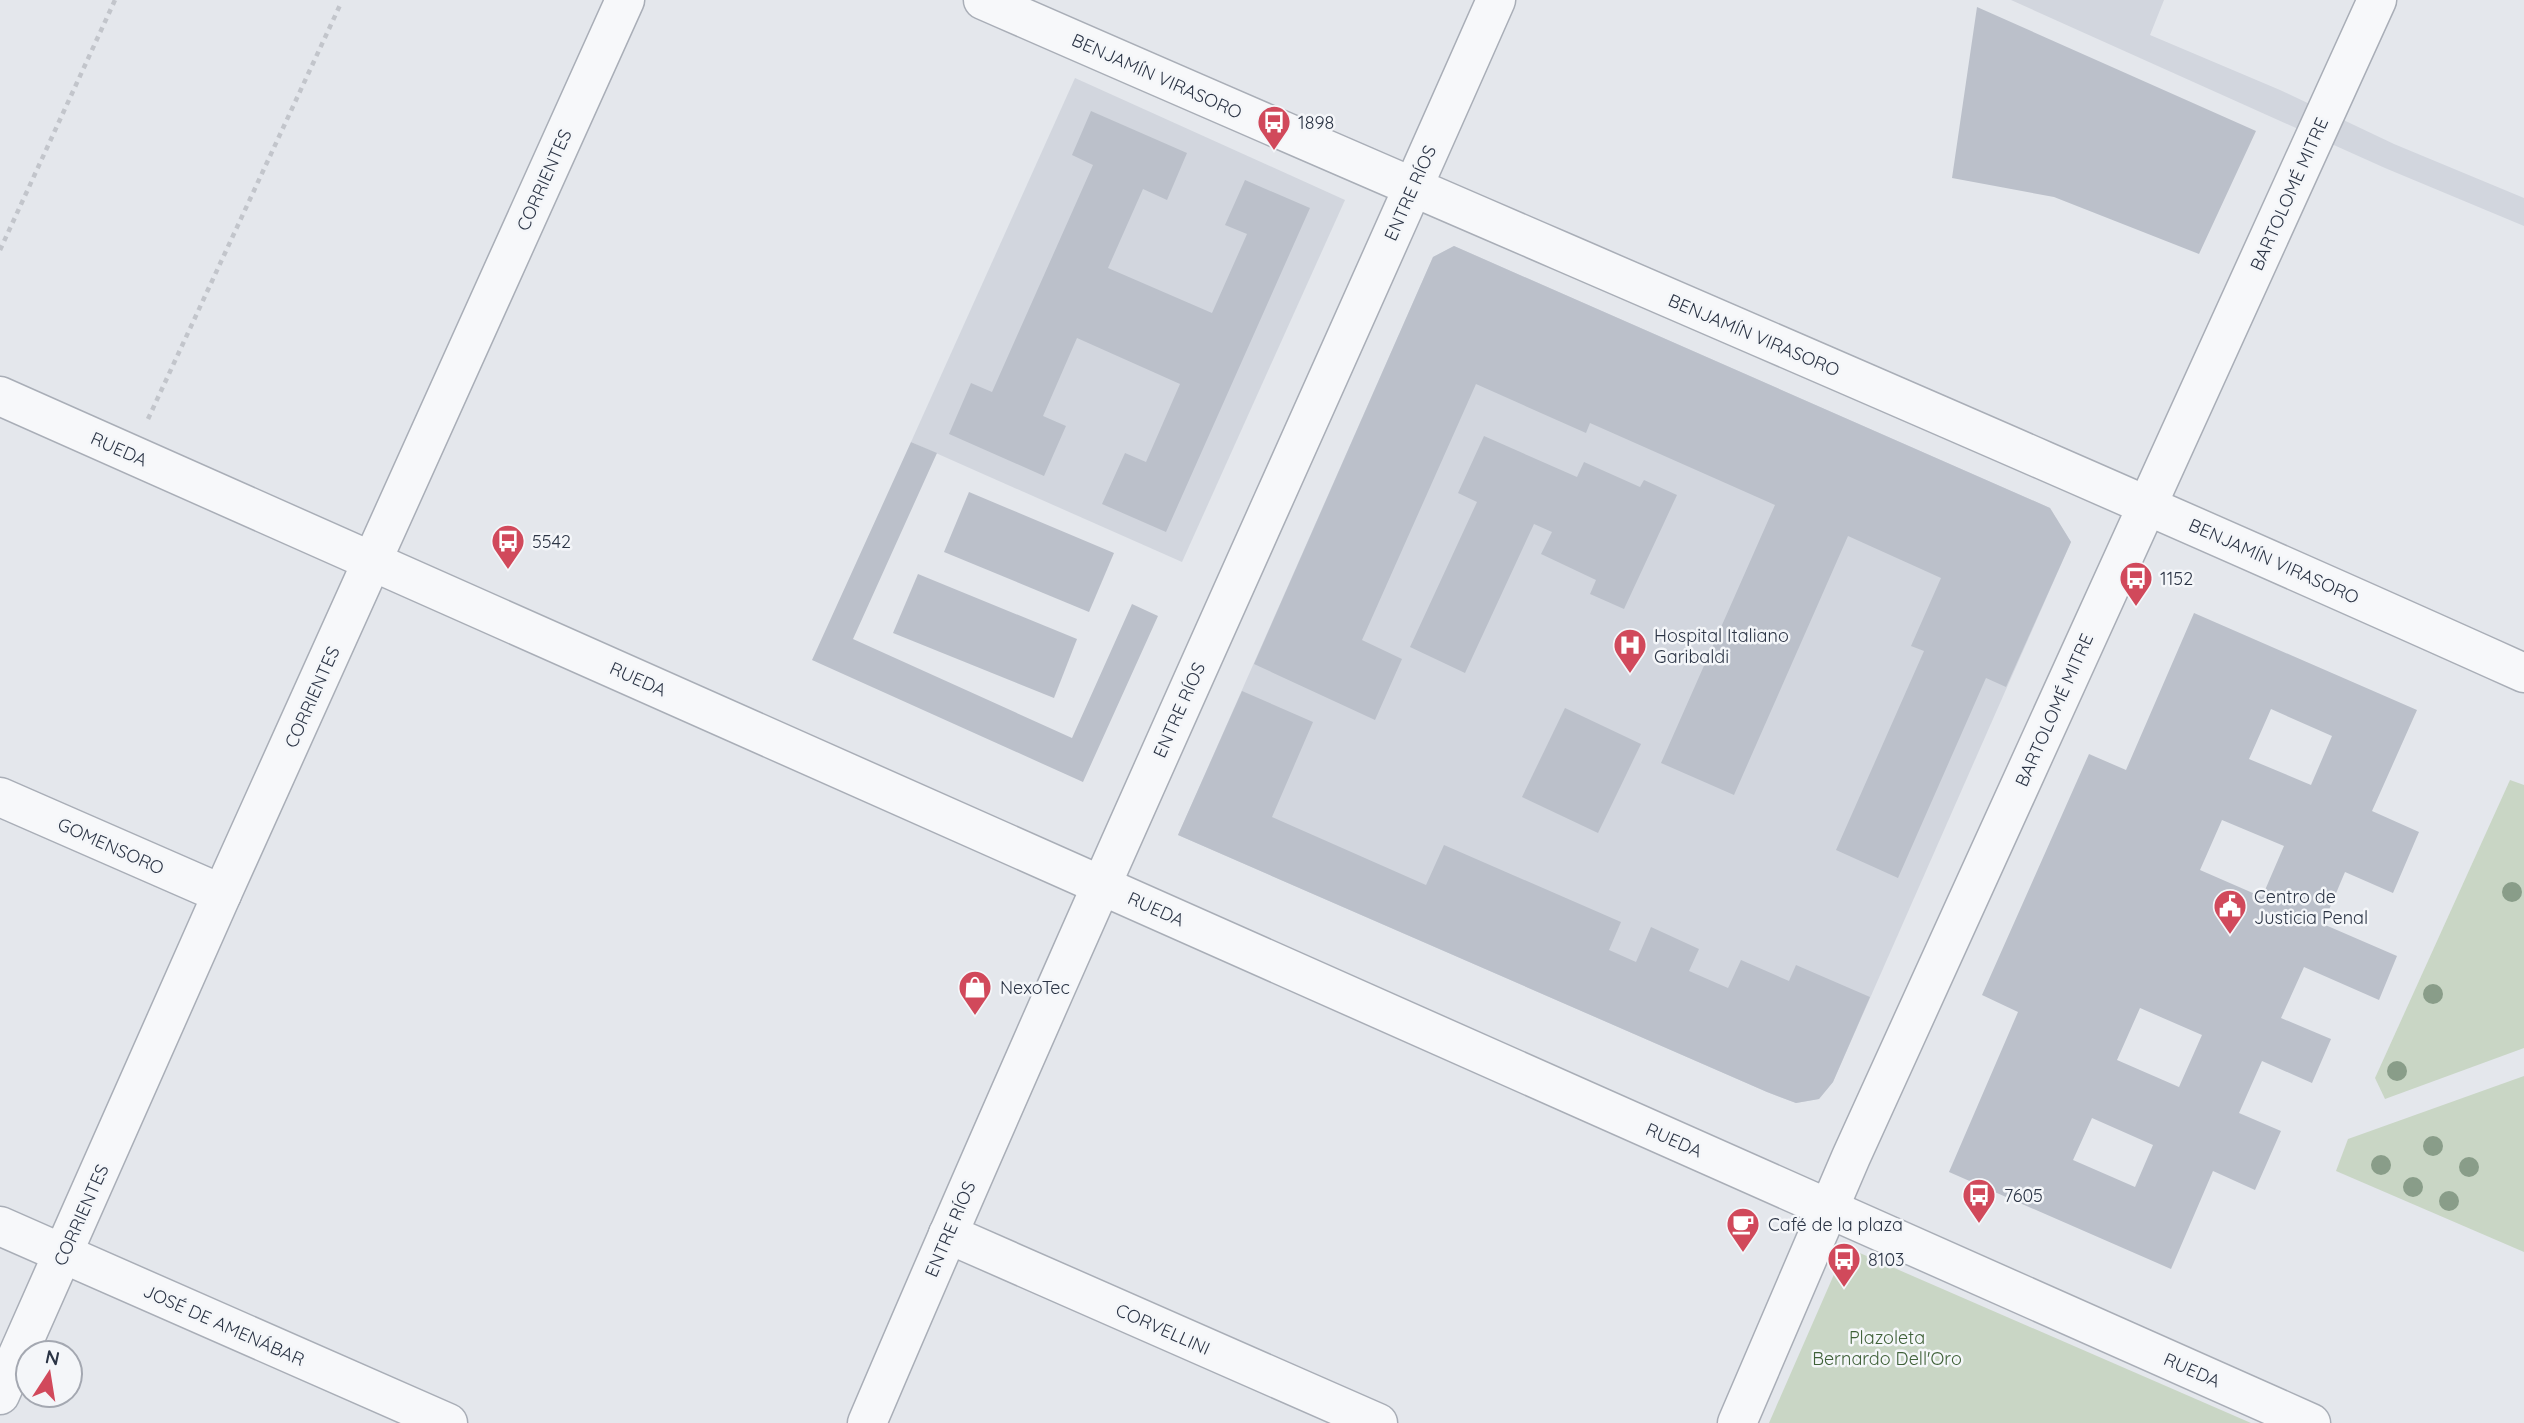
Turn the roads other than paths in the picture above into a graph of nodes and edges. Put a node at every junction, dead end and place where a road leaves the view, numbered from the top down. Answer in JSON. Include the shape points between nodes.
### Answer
{"nodes":[{"id":1,"x":625,"y":0,"type":"edge"},
{"id":2,"x":983,"y":0,"type":"edge"},
{"id":3,"x":1496,"y":0,"type":"edge"},
{"id":4,"x":2377,"y":0,"type":"edge"},
{"id":5,"x":1412,"y":188,"type":"junction"},
{"id":6,"x":0,"y":396,"type":"edge"},
{"id":7,"x":2148,"y":504,"type":"junction"},
{"id":8,"x":373,"y":562,"type":"junction"},
{"id":9,"x":2524,"y":673,"type":"edge"},
{"id":10,"x":0,"y":797,"type":"edge"},
{"id":11,"x":1101,"y":885,"type":"junction"},
{"id":12,"x":222,"y":894,"type":"junction"},
{"id":13,"x":1828,"y":1208,"type":"junction"},
{"id":14,"x":0,"y":1226,"type":"edge"},
{"id":15,"x":948,"y":1234,"type":"junction"},
{"id":16,"x":63,"y":1254,"type":"junction"},
{"id":17,"x":0,"y":1395,"type":"edge"},
{"id":18,"x":436,"y":1421,"type":"edge"},
{"id":19,"x":867,"y":1423,"type":"edge"},
{"id":20,"x":1378,"y":1423,"type":"edge"},
{"id":21,"x":1737,"y":1423,"type":"edge"},
{"id":22,"x":2311,"y":1423,"type":"edge"}],
"edges":[{"from":1,"to":8,"type":"street","name":"CORRIENTES"},
{"from":2,"to":5,"type":"street","name":"BENJAMÍN VIRASORO"},
{"from":3,"to":5,"type":"street","name":"ENTRE RÍOS"},
{"from":4,"to":7,"type":"street","name":"BARTOLOMÉ MITRE"},
{"from":5,"to":7,"type":"street","name":"BENJAMÍN VIRASORO"},
{"from":5,"to":11,"type":"street","name":"ENTRE RÍOS"},
{"from":6,"to":8,"type":"street","name":"RUEDA"},
{"from":7,"to":9,"type":"street","name":"BENJAMÍN VIRASORO"},
{"from":7,"to":13,"type":"street","name":"BARTOLOMÉ MITRE"},
{"from":8,"to":11,"type":"street","name":"RUEDA"},
{"from":8,"to":12,"type":"street","name":"CORRIENTES"},
{"from":10,"to":12,"type":"street","name":"GOMENSORO"},
{"from":11,"to":13,"type":"street","name":"RUEDA"},
{"from":11,"to":15,"type":"street","name":"ENTRE RÍOS"},
{"from":12,"to":16,"type":"street","name":"CORRIENTES"},
{"from":13,"to":21,"type":"street","name":"BARTOLOMÉ MITRE"},
{"from":13,"to":22,"type":"street","name":"RUEDA"},
{"from":14,"to":16,"type":"street","name":"JOSÉ DE AMENÁBAR"},
{"from":15,"to":19,"type":"street","name":"ENTRE RÍOS"},
{"from":15,"to":20,"type":"street","name":"CORVELLINI"},
{"from":16,"to":17,"type":"street","name":"CORRIENTES"},
{"from":16,"to":18,"type":"street","name":"JOSÉ DE AMENÁBAR"}]}
